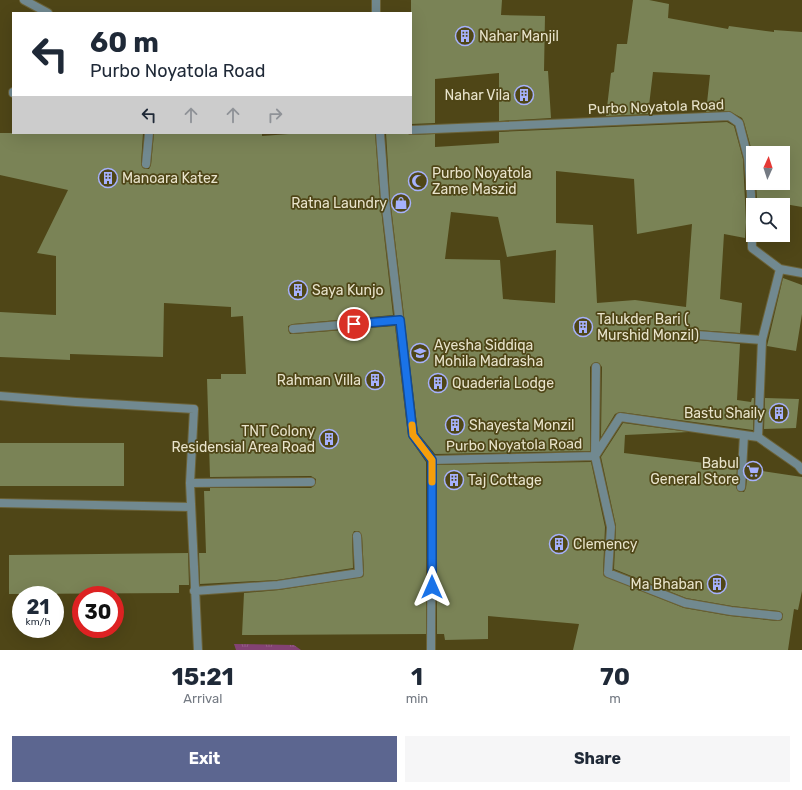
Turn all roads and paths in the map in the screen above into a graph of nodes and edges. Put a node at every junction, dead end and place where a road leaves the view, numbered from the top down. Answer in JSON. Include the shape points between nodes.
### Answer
{"nodes":[{"id":1,"x":24,"y":0,"type":"edge"},
{"id":2,"x":376,"y":0,"type":"edge"},
{"id":3,"x":46,"y":12,"type":"edge"},
{"id":4,"x":376,"y":12,"type":"edge"},
{"id":5,"x":412,"y":130,"type":"edge"},
{"id":6,"x":149,"y":134,"type":"edge"},
{"id":7,"x":380,"y":134,"type":"edge"},
{"id":8,"x":146,"y":164,"type":"dead end"},
{"id":9,"x":780,"y":268,"type":"junction"},
{"id":10,"x":802,"y":273,"type":"edge"},
{"id":11,"x":400,"y":320,"type":"junction"},
{"id":12,"x":293,"y":329,"type":"dead end"},
{"id":13,"x":697,"y":335,"type":"dead end"},
{"id":14,"x":762,"y":340,"type":"junction"},
{"id":15,"x":596,"y":367,"type":"dead end"},
{"id":16,"x":0,"y":396,"type":"edge"},
{"id":17,"x":744,"y":435,"type":"junction"},
{"id":18,"x":758,"y":437,"type":"junction"},
{"id":19,"x":596,"y":456,"type":"junction"},
{"id":20,"x":432,"y":460,"type":"junction"},
{"id":21,"x":802,"y":470,"type":"edge"},
{"id":22,"x":311,"y":482,"type":"dead end"},
{"id":23,"x":190,"y":483,"type":"junction"},
{"id":24,"x":741,"y":487,"type":"dead end"},
{"id":25,"x":0,"y":503,"type":"edge"},
{"id":26,"x":191,"y":507,"type":"junction"},
{"id":27,"x":357,"y":536,"type":"dead end"},
{"id":28,"x":194,"y":591,"type":"junction"},
{"id":29,"x":778,"y":616,"type":"dead end"},
{"id":30,"x":198,"y":650,"type":"edge"},
{"id":31,"x":431,"y":650,"type":"edge"}],
"edges":[{"from":1,"to":3,"type":"street"},
{"from":2,"to":4,"type":"street"},
{"from":5,"to":9,"type":"street","name":"Purbo Noyatola Road","via":[[729,116],[739,123],[748,158],[752,248]]},
{"from":6,"to":8,"type":"street"},
{"from":7,"to":11,"type":"street","name":"Purbo Noyatola Road"},
{"from":9,"to":10,"type":"street","name":"Purbo Noyatola Road"},
{"from":9,"to":14,"type":"street"},
{"from":11,"to":12,"type":"street"},
{"from":11,"to":20,"type":"street","name":"Purbo Noyatola Road","via":[[413,435]]},
{"from":13,"to":14,"type":"street"},
{"from":14,"to":18,"type":"street"},
{"from":15,"to":19,"type":"street","name":"Purbo Noyatola Road"},
{"from":16,"to":23,"type":"street","via":[[194,409]]},
{"from":17,"to":18,"type":"street","name":"Purbo Noyatola Road"},
{"from":17,"to":19,"type":"street","name":"Purbo Noyatola Road","via":[[620,416]]},
{"from":17,"to":24,"type":"street"},
{"from":18,"to":21,"type":"street","name":"Purbo Noyatola Road"},
{"from":19,"to":20,"type":"street","name":"Purbo Noyatola Road"},
{"from":19,"to":29,"type":"street","via":[[611,527],[608,573],[685,603]]},
{"from":20,"to":31,"type":"street","name":"Purbo Noyatola Road"},
{"from":22,"to":23,"type":"street"},
{"from":23,"to":26,"type":"street"},
{"from":25,"to":26,"type":"street"},
{"from":26,"to":28,"type":"street"},
{"from":27,"to":28,"type":"street","via":[[359,573],[278,585]]},
{"from":28,"to":30,"type":"street"}]}
